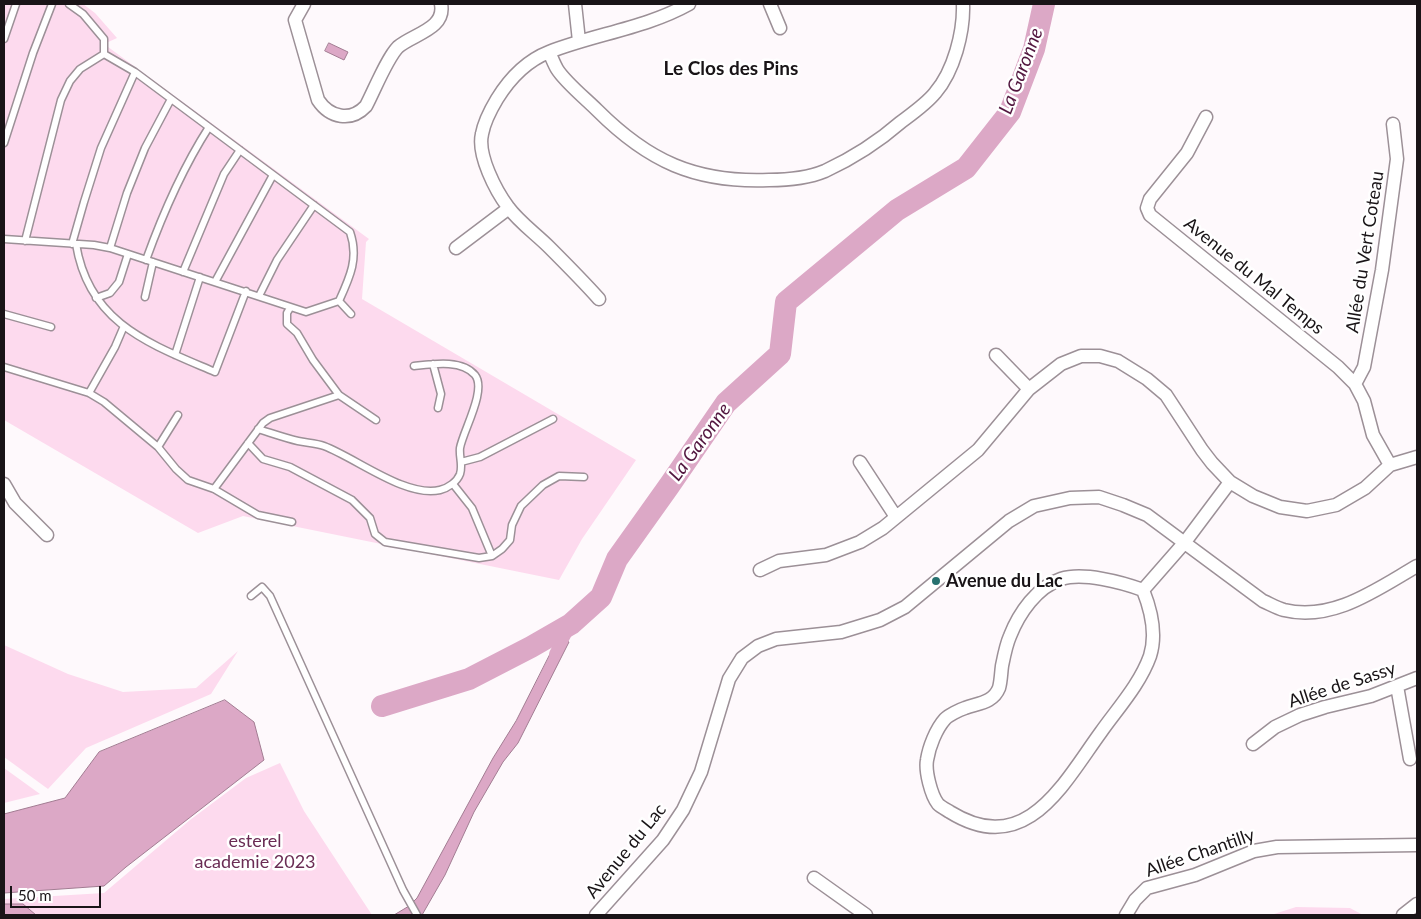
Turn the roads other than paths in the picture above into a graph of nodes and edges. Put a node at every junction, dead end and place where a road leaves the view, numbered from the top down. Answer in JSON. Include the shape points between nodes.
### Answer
{"nodes":[{"id":1,"x":16,"y":4,"type":"edge"},
{"id":2,"x":52,"y":4,"type":"edge"},
{"id":3,"x":69,"y":4,"type":"edge"},
{"id":4,"x":304,"y":4,"type":"edge"},
{"id":5,"x":441,"y":4,"type":"edge"},
{"id":6,"x":575,"y":4,"type":"edge"},
{"id":7,"x":689,"y":4,"type":"edge"},
{"id":8,"x":770,"y":4,"type":"edge"},
{"id":9,"x":963,"y":4,"type":"edge"},
{"id":10,"x":780,"y":28,"type":"dead end"},
{"id":11,"x":4,"y":39,"type":"edge"},
{"id":12,"x":579,"y":41,"type":"junction"},
{"id":13,"x":549,"y":52,"type":"junction"},
{"id":14,"x":104,"y":54,"type":"junction"},
{"id":15,"x":134,"y":72,"type":"junction"},
{"id":16,"x":171,"y":99,"type":"junction"},
{"id":17,"x":1206,"y":117,"type":"dead end"},
{"id":18,"x":1393,"y":124,"type":"dead end"},
{"id":19,"x":209,"y":127,"type":"junction"},
{"id":20,"x":4,"y":143,"type":"edge"},
{"id":21,"x":240,"y":150,"type":"junction"},
{"id":22,"x":273,"y":174,"type":"junction"},
{"id":23,"x":314,"y":205,"type":"junction"},
{"id":24,"x":509,"y":208,"type":"junction"},
{"id":25,"x":4,"y":239,"type":"edge"},
{"id":26,"x":25,"y":241,"type":"junction"},
{"id":27,"x":74,"y":244,"type":"junction"},
{"id":28,"x":110,"y":248,"type":"junction"},
{"id":29,"x":456,"y":248,"type":"dead end"},
{"id":30,"x":128,"y":254,"type":"junction"},
{"id":31,"x":146,"y":260,"type":"junction"},
{"id":32,"x":154,"y":262,"type":"junction"},
{"id":33,"x":183,"y":272,"type":"junction"},
{"id":34,"x":200,"y":277,"type":"junction"},
{"id":35,"x":215,"y":282,"type":"junction"},
{"id":36,"x":246,"y":291,"type":"junction"},
{"id":37,"x":259,"y":296,"type":"junction"},
{"id":38,"x":145,"y":297,"type":"dead end"},
{"id":39,"x":96,"y":298,"type":"junction"},
{"id":40,"x":599,"y":299,"type":"dead end"},
{"id":41,"x":339,"y":301,"type":"junction"},
{"id":42,"x":290,"y":308,"type":"junction"},
{"id":43,"x":4,"y":314,"type":"edge"},
{"id":44,"x":351,"y":314,"type":"dead end"},
{"id":45,"x":124,"y":326,"type":"junction"},
{"id":46,"x":51,"y":327,"type":"dead end"},
{"id":47,"x":175,"y":355,"type":"junction"},
{"id":48,"x":996,"y":355,"type":"dead end"},
{"id":49,"x":433,"y":364,"type":"junction"},
{"id":50,"x":414,"y":366,"type":"dead end"},
{"id":51,"x":4,"y":367,"type":"edge"},
{"id":52,"x":1355,"y":384,"type":"junction"},
{"id":53,"x":1029,"y":389,"type":"junction"},
{"id":54,"x":89,"y":393,"type":"junction"},
{"id":55,"x":339,"y":395,"type":"junction"},
{"id":56,"x":438,"y":408,"type":"dead end"},
{"id":57,"x":178,"y":415,"type":"dead end"},
{"id":58,"x":553,"y":419,"type":"dead end"},
{"id":59,"x":376,"y":420,"type":"dead end"},
{"id":60,"x":258,"y":429,"type":"junction"},
{"id":61,"x":248,"y":444,"type":"junction"},
{"id":62,"x":158,"y":447,"type":"junction"},
{"id":63,"x":1417,"y":457,"type":"edge"},
{"id":64,"x":461,"y":462,"type":"junction"},
{"id":65,"x":860,"y":462,"type":"dead end"},
{"id":66,"x":1390,"y":465,"type":"junction"},
{"id":67,"x":584,"y":477,"type":"dead end"},
{"id":68,"x":1230,"y":482,"type":"junction"},
{"id":69,"x":4,"y":484,"type":"edge"},
{"id":70,"x":453,"y":484,"type":"junction"},
{"id":71,"x":214,"y":489,"type":"junction"},
{"id":72,"x":896,"y":517,"type":"junction"},
{"id":73,"x":292,"y":522,"type":"dead end"},
{"id":74,"x":47,"y":535,"type":"dead end"},
{"id":75,"x":1185,"y":542,"type":"junction"},
{"id":76,"x":492,"y":556,"type":"junction"},
{"id":77,"x":1417,"y":566,"type":"edge"},
{"id":78,"x":760,"y":570,"type":"dead end"},
{"id":79,"x":1143,"y":590,"type":"junction"},
{"id":80,"x":251,"y":596,"type":"dead end"},
{"id":81,"x":1417,"y":678,"type":"edge"},
{"id":82,"x":1397,"y":686,"type":"junction"},
{"id":83,"x":1253,"y":744,"type":"dead end"},
{"id":84,"x":1410,"y":759,"type":"dead end"},
{"id":85,"x":1417,"y":845,"type":"edge"},
{"id":86,"x":814,"y":878,"type":"dead end"},
{"id":87,"x":1417,"y":904,"type":"edge"},
{"id":88,"x":417,"y":915,"type":"edge"},
{"id":89,"x":596,"y":915,"type":"edge"},
{"id":90,"x":866,"y":915,"type":"edge"},
{"id":91,"x":1126,"y":915,"type":"edge"},
{"id":92,"x":1403,"y":915,"type":"edge"}],
"edges":[{"from":1,"to":11,"type":"lane"},
{"from":2,"to":20,"type":"lane"},
{"from":3,"to":14,"type":"lane","via":[[83,14],[104,39]]},
{"from":4,"to":5,"type":"street","via":[[295,20],[318,100],[323,109],[348,117],[360,113],[366,106],[397,48],[433,27],[440,18]]},
{"from":6,"to":12,"type":"street"},
{"from":7,"to":12,"type":"street","via":[[650,21]]},
{"from":8,"to":10,"type":"street"},
{"from":9,"to":13,"type":"street","via":[[959,42],[950,68],[936,92],[876,144],[823,172],[788,180],[720,179],[675,165],[641,148],[558,71]]},
{"from":12,"to":13,"type":"street"},
{"from":13,"to":24,"type":"street","via":[[526,64],[509,80],[493,105],[481,135],[489,178]]},
{"from":14,"to":15,"type":"lane"},
{"from":14,"to":26,"type":"lane","via":[[80,69],[61,100]]},
{"from":15,"to":16,"type":"lane"},
{"from":15,"to":27,"type":"lane","via":[[101,148]]},
{"from":16,"to":19,"type":"lane"},
{"from":16,"to":28,"type":"lane","via":[[145,148]]},
{"from":17,"to":52,"type":"street","name":"Avenue du Mal Temps","via":[[1187,153],[1150,199],[1147,208],[1150,215]]},
{"from":18,"to":52,"type":"street","name":"Allée du Vert Coteau","via":[[1396,159],[1382,270],[1364,368]]},
{"from":19,"to":21,"type":"lane"},
{"from":19,"to":31,"type":"lane","via":[[173,192]]},
{"from":21,"to":22,"type":"lane"},
{"from":21,"to":33,"type":"lane","via":[[224,174]]},
{"from":22,"to":23,"type":"lane"},
{"from":22,"to":35,"type":"lane"},
{"from":23,"to":37,"type":"lane"},
{"from":23,"to":41,"type":"lane","via":[[350,232],[354,245],[353,266]]},
{"from":24,"to":29,"type":"street"},
{"from":24,"to":40,"type":"street"},
{"from":25,"to":26,"type":"lane"},
{"from":26,"to":27,"type":"lane"},
{"from":27,"to":28,"type":"lane"},
{"from":27,"to":39,"type":"lane"},
{"from":28,"to":30,"type":"lane"},
{"from":30,"to":31,"type":"lane"},
{"from":30,"to":39,"type":"lane","via":[[119,282],[110,294]]},
{"from":31,"to":32,"type":"lane"},
{"from":32,"to":33,"type":"lane"},
{"from":32,"to":38,"type":"lane"},
{"from":33,"to":34,"type":"lane"},
{"from":34,"to":35,"type":"lane"},
{"from":34,"to":47,"type":"lane"},
{"from":35,"to":36,"type":"lane"},
{"from":36,"to":37,"type":"lane"},
{"from":36,"to":47,"type":"lane","via":[[215,372]]},
{"from":37,"to":42,"type":"lane"},
{"from":39,"to":45,"type":"lane"},
{"from":41,"to":42,"type":"lane","via":[[306,312]]},
{"from":41,"to":44,"type":"lane"},
{"from":42,"to":55,"type":"lane","via":[[287,324],[297,333]]},
{"from":43,"to":46,"type":"lane"},
{"from":45,"to":47,"type":"lane","via":[[136,336]]},
{"from":45,"to":54,"type":"lane"},
{"from":48,"to":53,"type":"street"},
{"from":49,"to":50,"type":"lane"},
{"from":49,"to":56,"type":"lane","via":[[441,394]]},
{"from":49,"to":64,"type":"lane","via":[[454,365],[468,370],[476,375],[479,383],[460,449]]},
{"from":51,"to":54,"type":"lane"},
{"from":52,"to":66,"type":"street","name":"Avenue du Mal Temps","via":[[1364,401],[1373,436]]},
{"from":53,"to":68,"type":"street","via":[[1061,364],[1081,356],[1100,356],[1118,361],[1166,395],[1202,450]]},
{"from":53,"to":72,"type":"street","via":[[978,450]]},
{"from":54,"to":62,"type":"lane"},
{"from":55,"to":59,"type":"lane"},
{"from":55,"to":60,"type":"lane","via":[[270,418]]},
{"from":57,"to":62,"type":"lane"},
{"from":58,"to":64,"type":"lane","via":[[480,458]]},
{"from":60,"to":61,"type":"lane"},
{"from":60,"to":70,"type":"lane","via":[[324,446],[406,486],[439,490]]},
{"from":61,"to":71,"type":"lane"},
{"from":61,"to":76,"type":"lane","via":[[263,459],[290,467],[352,500],[370,518],[375,534],[385,542],[479,558]]},
{"from":62,"to":71,"type":"lane","via":[[188,480]]},
{"from":63,"to":66,"type":"street"},
{"from":64,"to":70,"type":"lane","via":[[460,475]]},
{"from":65,"to":72,"type":"street"},
{"from":66,"to":68,"type":"street","via":[[1365,488],[1336,505],[1307,511],[1280,507]]},
{"from":67,"to":76,"type":"lane","via":[[560,476],[543,485],[522,506],[512,525],[510,540]]},
{"from":68,"to":75,"type":"street"},
{"from":69,"to":74,"type":"street","via":[[15,503]]},
{"from":70,"to":76,"type":"lane","via":[[472,508]]},
{"from":71,"to":73,"type":"lane","via":[[258,515]]},
{"from":72,"to":78,"type":"street","via":[[860,542],[826,555],[779,561]]},
{"from":75,"to":77,"type":"street","name":"Avenue du Lac","via":[[1263,601],[1284,610],[1308,613],[1327,611],[1358,599]]},
{"from":75,"to":79,"type":"street"},
{"from":75,"to":89,"type":"street","name":"Avenue du Lac","via":[[1147,515],[1099,497],[1070,498],[1034,506],[1009,521],[905,607],[880,620],[841,632],[776,639],[758,646],[742,658],[729,679],[701,772],[682,810],[656,848]]},
{"from":79,"to":79,"type":"street","via":[[1153,629],[1150,655],[1134,686],[1057,793],[1034,815],[1015,825],[989,828],[964,820],[938,804],[930,788],[926,761],[935,736],[946,719],[995,695],[1000,686],[1010,637],[1021,613],[1041,590],[1062,579],[1087,577],[1122,582]]},
{"from":80,"to":88,"type":"lane","via":[[262,587],[270,596]]},
{"from":81,"to":82,"type":"street","name":"Allée de Sassy"},
{"from":82,"to":83,"type":"street","name":"Allée de Sassy","via":[[1300,715],[1275,727]]},
{"from":82,"to":84,"type":"street"},
{"from":85,"to":91,"type":"street","name":"Allée Chantilly","via":[[1277,847],[1254,851],[1195,875],[1148,888]]},
{"from":86,"to":90,"type":"street"},
{"from":87,"to":92,"type":"street"}]}
